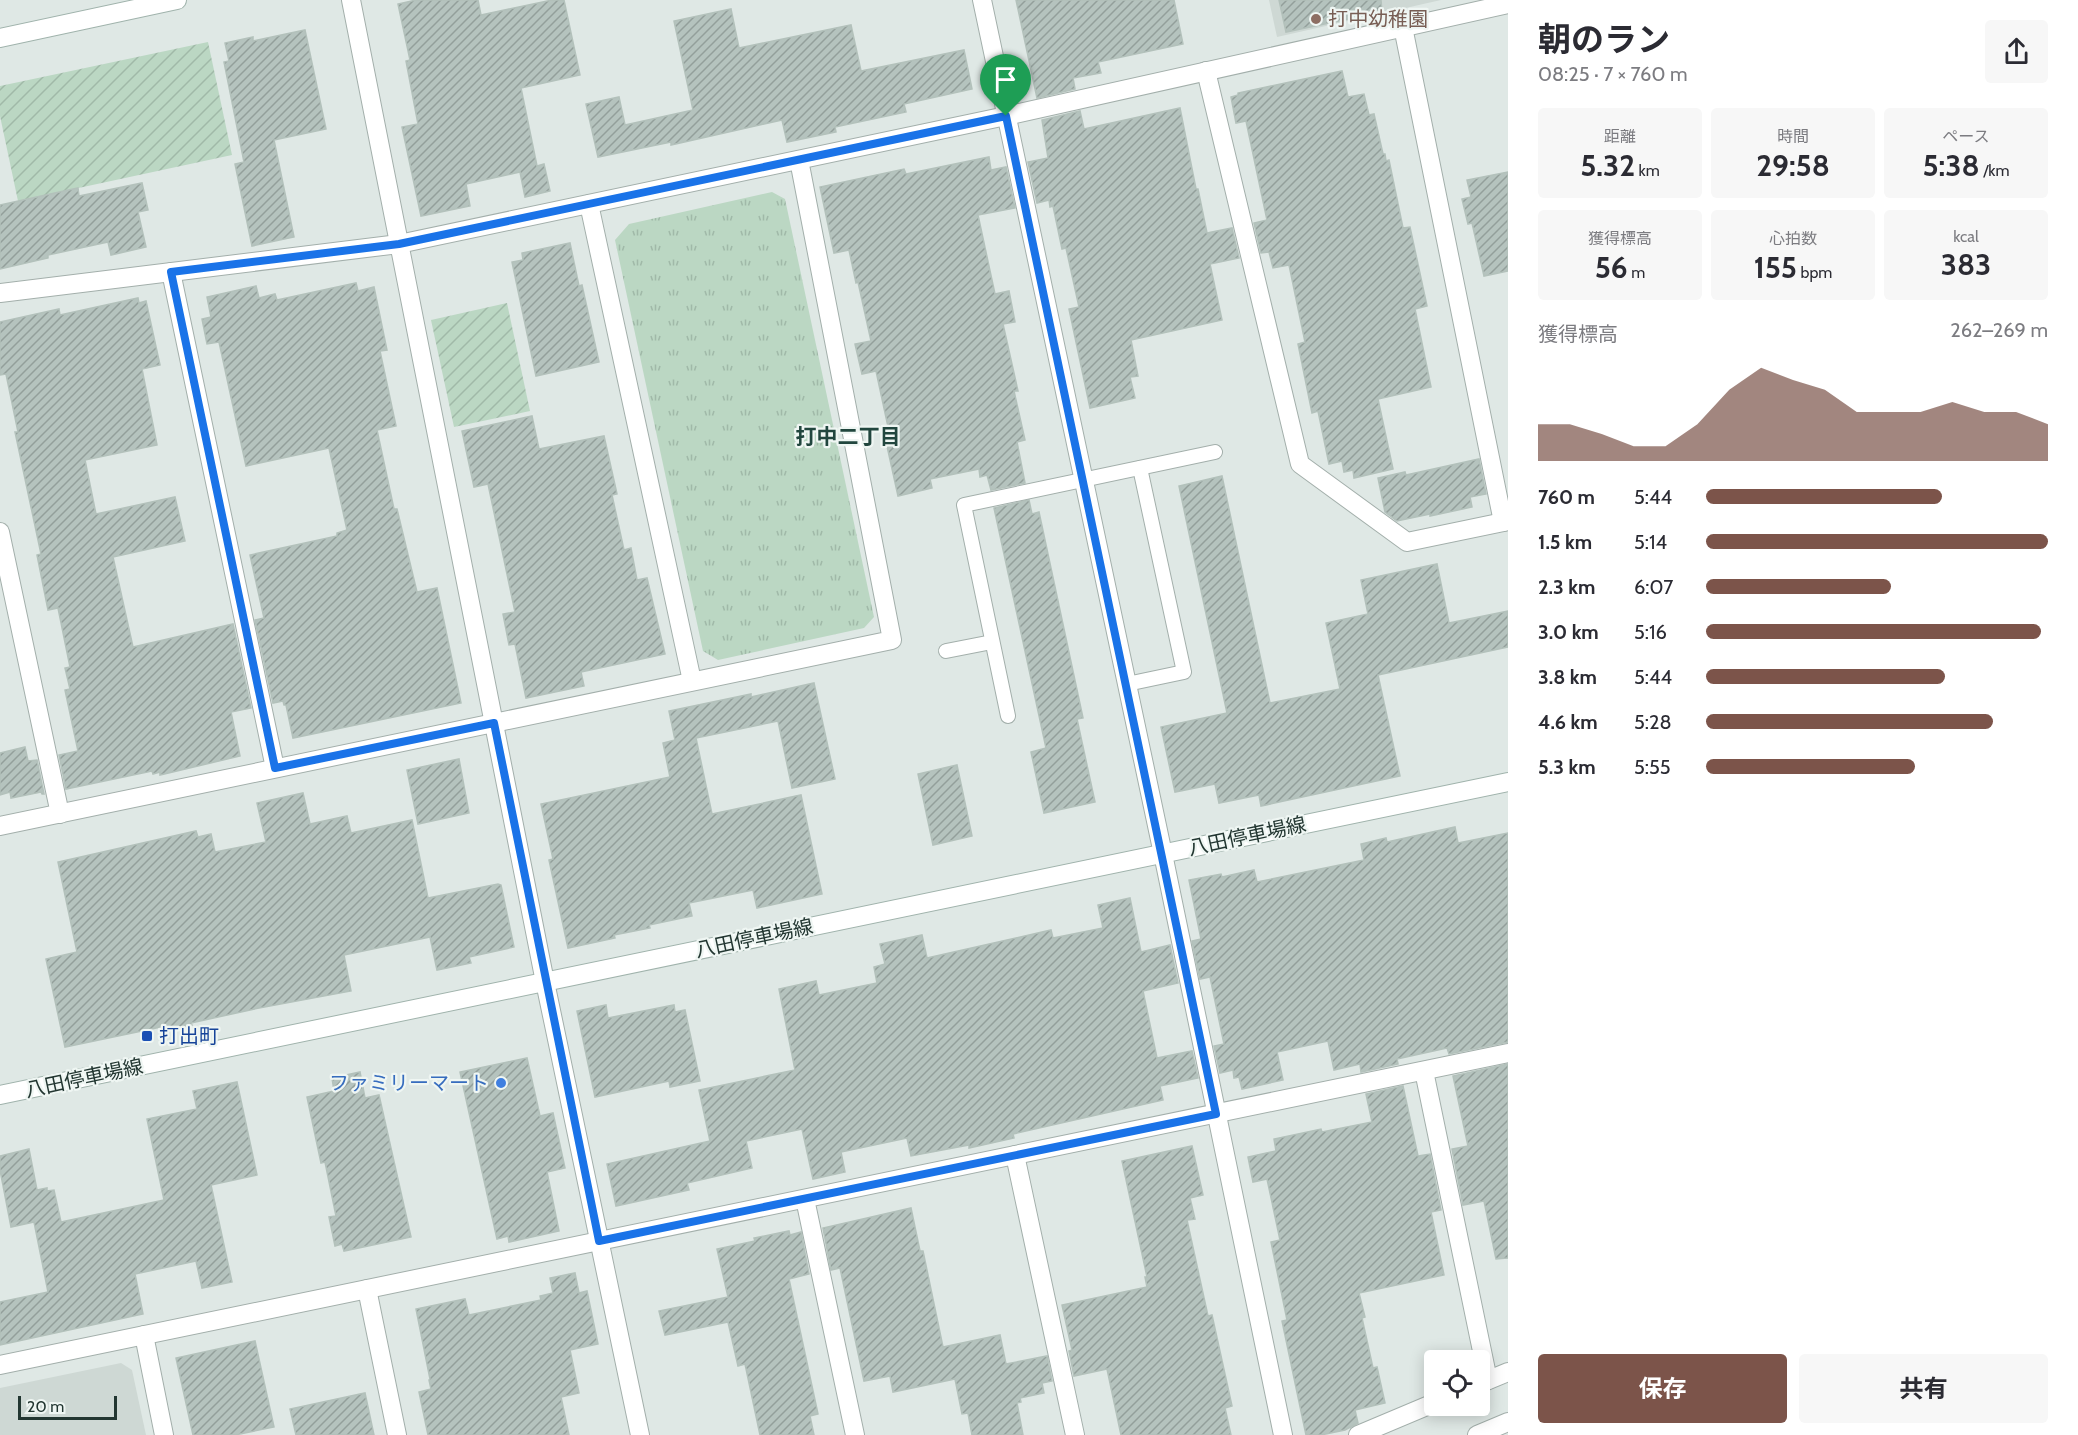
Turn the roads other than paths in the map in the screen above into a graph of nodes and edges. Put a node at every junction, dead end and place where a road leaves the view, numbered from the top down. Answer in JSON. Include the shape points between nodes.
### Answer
{"nodes":[{"id":1,"x":177,"y":0,"type":"edge"},
{"id":2,"x":351,"y":0,"type":"edge"},
{"id":3,"x":982,"y":0,"type":"edge"},
{"id":4,"x":1508,"y":4,"type":"edge"},
{"id":5,"x":1404,"y":27,"type":"junction"},
{"id":6,"x":0,"y":38,"type":"edge"},
{"id":7,"x":1206,"y":71,"type":"junction"},
{"id":8,"x":1006,"y":116,"type":"junction"},
{"id":9,"x":799,"y":160,"type":"junction"},
{"id":10,"x":589,"y":204,"type":"junction"},
{"id":11,"x":399,"y":244,"type":"junction"},
{"id":12,"x":171,"y":272,"type":"junction"},
{"id":13,"x":0,"y":293,"type":"edge"},
{"id":14,"x":1215,"y":452,"type":"dead end"},
{"id":15,"x":1140,"y":468,"type":"junction"},
{"id":16,"x":1084,"y":480,"type":"junction"},
{"id":17,"x":1505,"y":521,"type":"edge"},
{"id":18,"x":0,"y":532,"type":"edge"},
{"id":19,"x":992,"y":642,"type":"junction"},
{"id":20,"x":946,"y":651,"type":"dead end"},
{"id":21,"x":692,"y":681,"type":"junction"},
{"id":22,"x":1126,"y":684,"type":"junction"},
{"id":23,"x":1008,"y":716,"type":"dead end"},
{"id":24,"x":494,"y":723,"type":"junction"},
{"id":25,"x":275,"y":768,"type":"junction"},
{"id":26,"x":1508,"y":782,"type":"edge"},
{"id":27,"x":60,"y":814,"type":"junction"},
{"id":28,"x":0,"y":826,"type":"edge"},
{"id":29,"x":1162,"y":854,"type":"junction"},
{"id":30,"x":545,"y":982,"type":"junction"},
{"id":31,"x":1508,"y":1053,"type":"edge"},
{"id":32,"x":1424,"y":1071,"type":"junction"},
{"id":33,"x":0,"y":1095,"type":"edge"},
{"id":34,"x":1216,"y":1114,"type":"junction"},
{"id":35,"x":1016,"y":1155,"type":"junction"},
{"id":36,"x":805,"y":1199,"type":"junction"},
{"id":37,"x":599,"y":1241,"type":"junction"},
{"id":38,"x":367,"y":1289,"type":"junction"},
{"id":39,"x":144,"y":1335,"type":"junction"},
{"id":40,"x":1477,"y":1350,"type":"edge"},
{"id":41,"x":0,"y":1365,"type":"edge"},
{"id":42,"x":1508,"y":1372,"type":"edge"},
{"id":43,"x":1490,"y":1379,"type":"edge"},
{"id":44,"x":1424,"y":1407,"type":"edge"},
{"id":45,"x":1508,"y":1422,"type":"edge"},
{"id":46,"x":164,"y":1435,"type":"edge"},
{"id":47,"x":397,"y":1435,"type":"edge"},
{"id":48,"x":640,"y":1435,"type":"edge"},
{"id":49,"x":855,"y":1435,"type":"edge"},
{"id":50,"x":1075,"y":1435,"type":"edge"},
{"id":51,"x":1283,"y":1435,"type":"edge"},
{"id":52,"x":1358,"y":1435,"type":"edge"},
{"id":53,"x":1477,"y":1435,"type":"edge"}],
"edges":[{"from":1,"to":6,"type":"street"},
{"from":2,"to":11,"type":"street"},
{"from":3,"to":8,"type":"street"},
{"from":4,"to":5,"type":"street"},
{"from":5,"to":7,"type":"street"},
{"from":5,"to":17,"type":"street"},
{"from":7,"to":8,"type":"street"},
{"from":7,"to":17,"type":"street","via":[[1300,464],[1407,542]]},
{"from":8,"to":9,"type":"street"},
{"from":8,"to":16,"type":"street"},
{"from":9,"to":10,"type":"street"},
{"from":9,"to":21,"type":"street","via":[[892,640]]},
{"from":10,"to":11,"type":"street"},
{"from":10,"to":21,"type":"street"},
{"from":11,"to":12,"type":"street"},
{"from":11,"to":24,"type":"street"},
{"from":12,"to":13,"type":"street"},
{"from":12,"to":25,"type":"street"},
{"from":14,"to":15,"type":"lane"},
{"from":15,"to":16,"type":"lane"},
{"from":15,"to":22,"type":"lane","via":[[1184,672]]},
{"from":16,"to":19,"type":"lane","via":[[964,505]]},
{"from":16,"to":22,"type":"street"},
{"from":18,"to":27,"type":"street"},
{"from":19,"to":20,"type":"lane"},
{"from":19,"to":23,"type":"lane"},
{"from":21,"to":24,"type":"street"},
{"from":22,"to":29,"type":"street"},
{"from":24,"to":25,"type":"street"},
{"from":24,"to":30,"type":"street"},
{"from":25,"to":27,"type":"street"},
{"from":26,"to":29,"type":"street","name":"八田停車場線"},
{"from":27,"to":28,"type":"street"},
{"from":29,"to":30,"type":"street","name":"八田停車場線"},
{"from":29,"to":34,"type":"street"},
{"from":30,"to":33,"type":"street","name":"八田停車場線"},
{"from":30,"to":37,"type":"street"},
{"from":31,"to":32,"type":"street"},
{"from":32,"to":34,"type":"street"},
{"from":32,"to":40,"type":"street"},
{"from":34,"to":35,"type":"street"},
{"from":34,"to":51,"type":"street"},
{"from":35,"to":36,"type":"street"},
{"from":35,"to":50,"type":"street"},
{"from":36,"to":37,"type":"street"},
{"from":36,"to":49,"type":"street"},
{"from":37,"to":38,"type":"street"},
{"from":37,"to":48,"type":"street"},
{"from":38,"to":39,"type":"street"},
{"from":38,"to":47,"type":"street"},
{"from":39,"to":41,"type":"street"},
{"from":39,"to":46,"type":"street"},
{"from":42,"to":43,"type":"street"},
{"from":44,"to":52,"type":"street"},
{"from":45,"to":53,"type":"street"}]}
